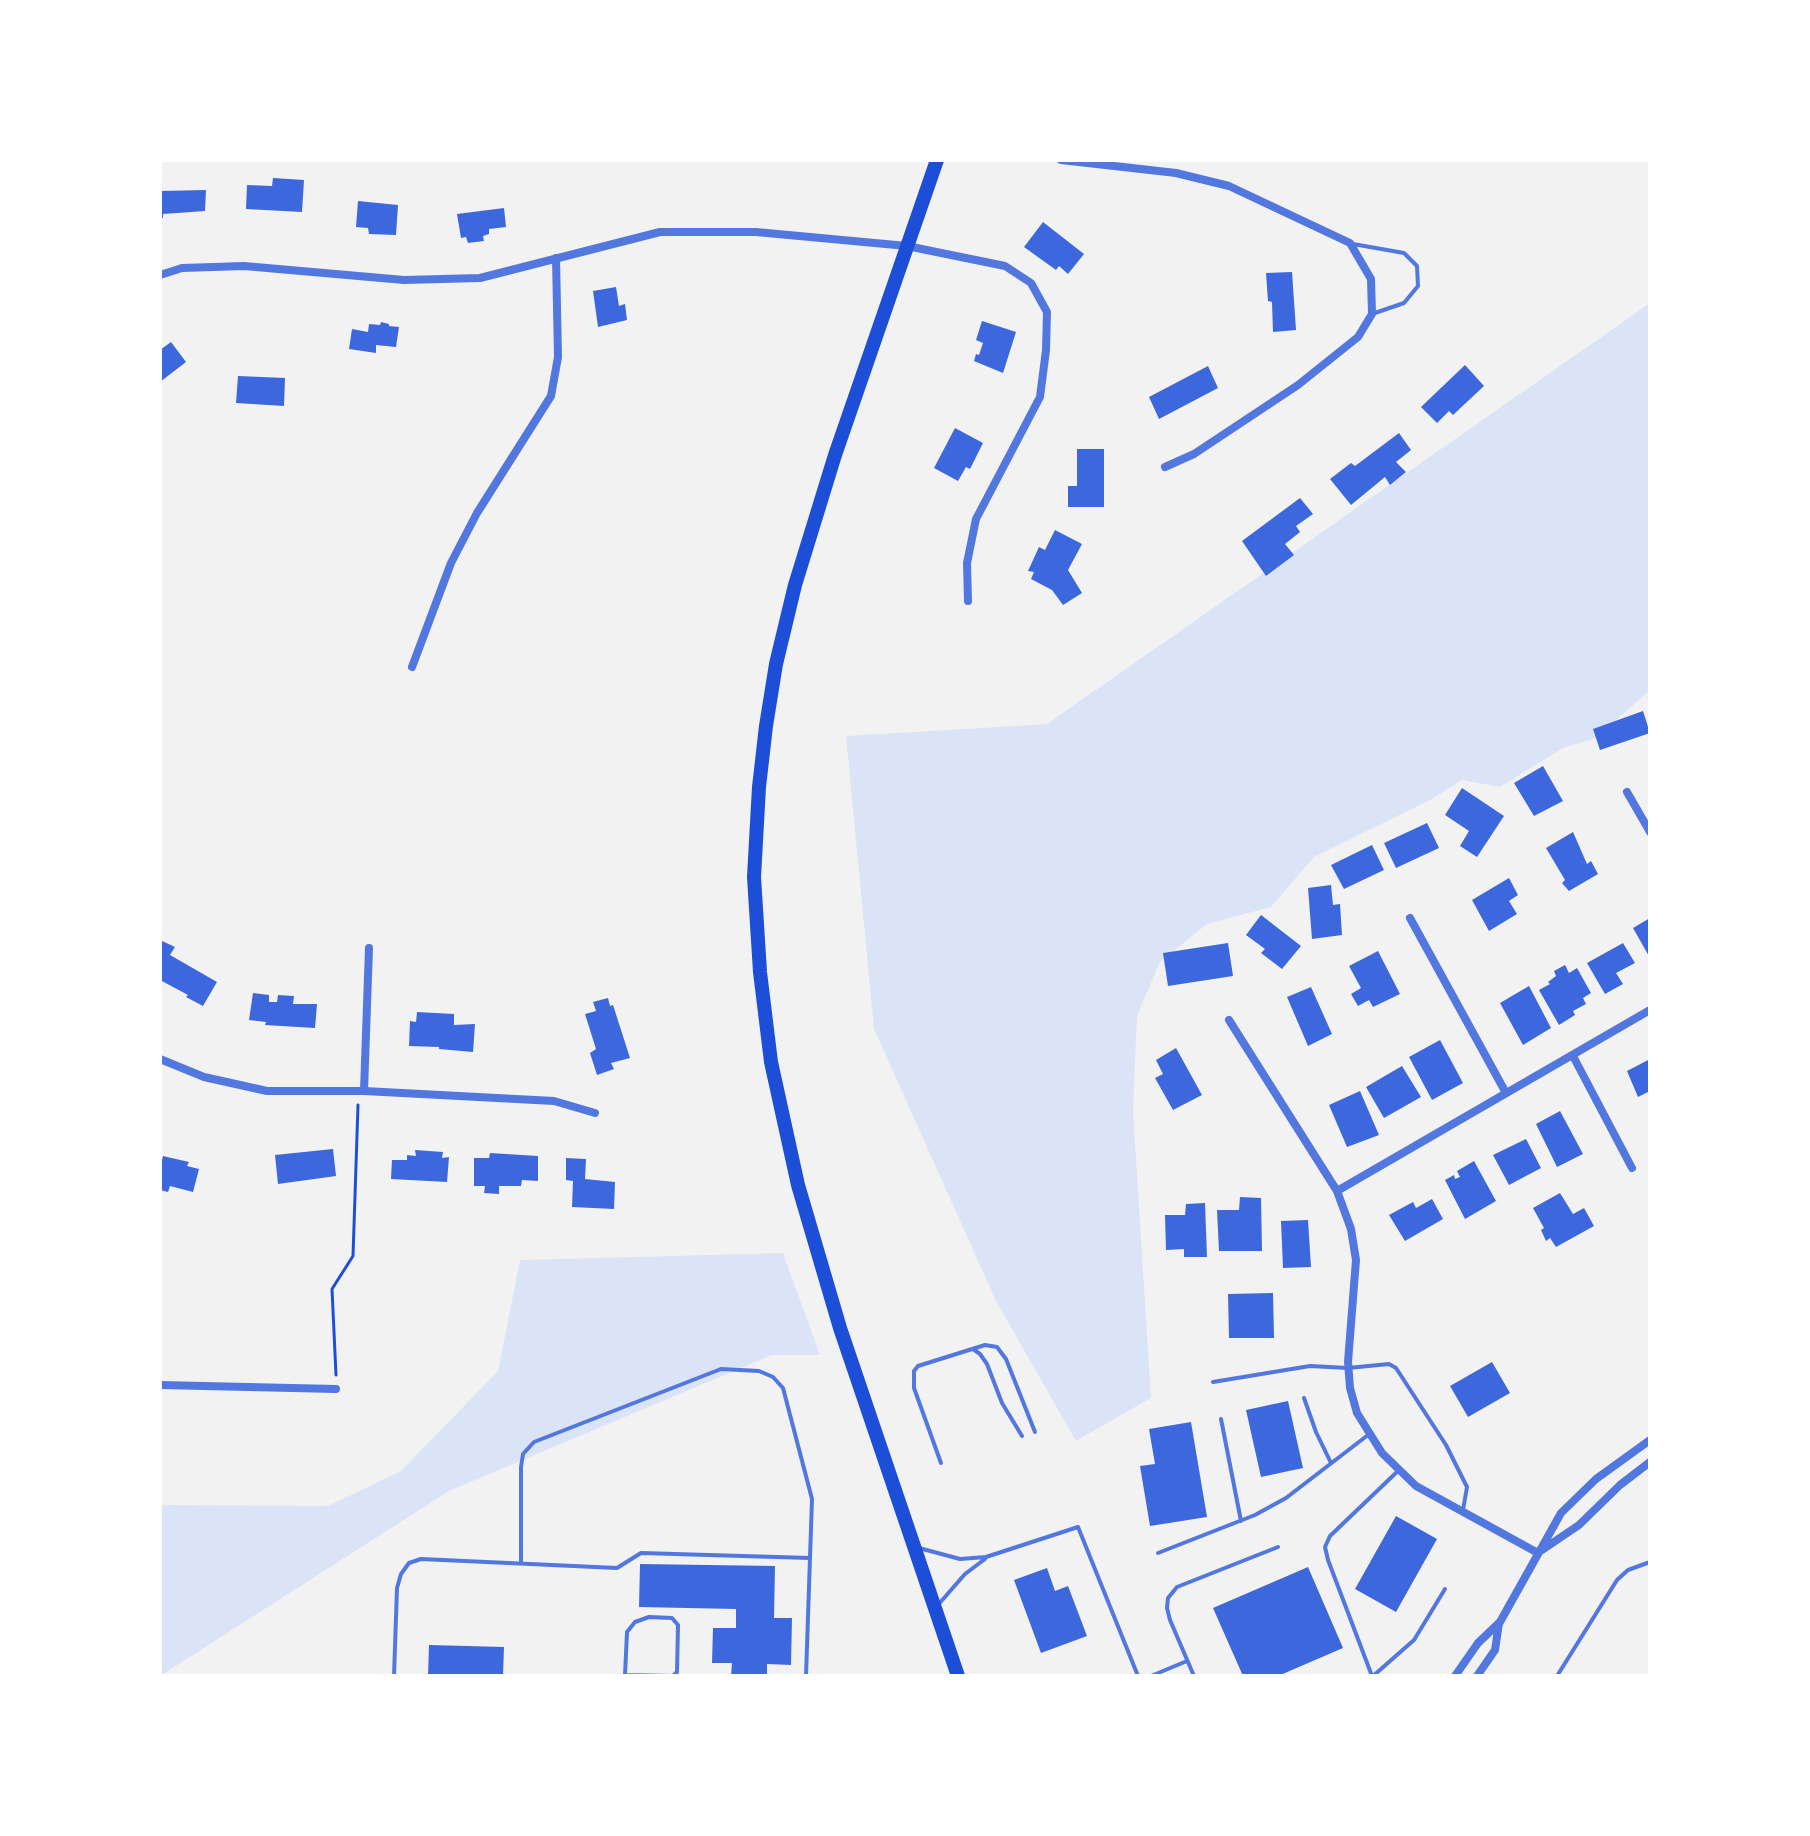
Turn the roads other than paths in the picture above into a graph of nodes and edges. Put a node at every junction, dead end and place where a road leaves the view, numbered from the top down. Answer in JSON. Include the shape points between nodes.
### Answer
{"nodes":[{"id":1,"x":937,"y":160,"type":"edge"},
{"id":2,"x":1061,"y":160,"type":"edge"},
{"id":3,"x":1350,"y":243,"type":"junction"},
{"id":4,"x":907,"y":246,"type":"junction"},
{"id":5,"x":556,"y":258,"type":"junction"},
{"id":6,"x":160,"y":275,"type":"edge"},
{"id":7,"x":1372,"y":314,"type":"junction"},
{"id":8,"x":1165,"y":467,"type":"dead end"},
{"id":9,"x":968,"y":601,"type":"dead end"},
{"id":10,"x":412,"y":667,"type":"dead end"},
{"id":11,"x":1627,"y":792,"type":"dead end"},
{"id":12,"x":1650,"y":832,"type":"edge"},
{"id":13,"x":1410,"y":918,"type":"dead end"},
{"id":14,"x":369,"y":948,"type":"dead end"},
{"id":15,"x":1650,"y":1010,"type":"edge"},
{"id":16,"x":1229,"y":1020,"type":"dead end"},
{"id":17,"x":1573,"y":1056,"type":"junction"},
{"id":18,"x":160,"y":1059,"type":"edge"},
{"id":19,"x":364,"y":1091,"type":"junction"},
{"id":20,"x":1506,"y":1093,"type":"junction"},
{"id":21,"x":595,"y":1113,"type":"dead end"},
{"id":22,"x":1632,"y":1168,"type":"dead end"},
{"id":23,"x":1337,"y":1191,"type":"junction"},
{"id":24,"x":973,"y":1349,"type":"junction"},
{"id":25,"x":1348,"y":1368,"type":"junction"},
{"id":26,"x":1213,"y":1382,"type":"dead end"},
{"id":27,"x":160,"y":1385,"type":"edge"},
{"id":28,"x":336,"y":1389,"type":"road end"},
{"id":29,"x":1304,"y":1398,"type":"dead end"},
{"id":30,"x":1221,"y":1419,"type":"dead end"},
{"id":31,"x":1035,"y":1432,"type":"dead end"},
{"id":32,"x":1370,"y":1434,"type":"junction"},
{"id":33,"x":1022,"y":1436,"type":"dead end"},
{"id":34,"x":1650,"y":1440,"type":"edge"},
{"id":35,"x":1650,"y":1462,"type":"edge"},
{"id":36,"x":941,"y":1463,"type":"dead end"},
{"id":37,"x":1331,"y":1463,"type":"junction"},
{"id":38,"x":1399,"y":1470,"type":"junction"},
{"id":39,"x":1463,"y":1510,"type":"junction"},
{"id":40,"x":1241,"y":1521,"type":"junction"},
{"id":41,"x":913,"y":1547,"type":"junction"},
{"id":42,"x":1278,"y":1547,"type":"dead end"},
{"id":43,"x":1158,"y":1553,"type":"dead end"},
{"id":44,"x":1538,"y":1553,"type":"junction"},
{"id":45,"x":986,"y":1557,"type":"junction"},
{"id":46,"x":810,"y":1558,"type":"junction"},
{"id":47,"x":521,"y":1562,"type":"junction"},
{"id":48,"x":1650,"y":1562,"type":"edge"},
{"id":49,"x":1445,"y":1589,"type":"dead end"},
{"id":50,"x":935,"y":1609,"type":"junction"},
{"id":51,"x":1500,"y":1622,"type":"junction"},
{"id":52,"x":1187,"y":1661,"type":"junction"},
{"id":53,"x":394,"y":1676,"type":"edge"},
{"id":54,"x":625,"y":1676,"type":"edge"},
{"id":55,"x":806,"y":1676,"type":"edge"},
{"id":56,"x":958,"y":1676,"type":"edge"},
{"id":57,"x":1138,"y":1676,"type":"edge"},
{"id":58,"x":1151,"y":1676,"type":"edge"},
{"id":59,"x":1194,"y":1676,"type":"edge"},
{"id":60,"x":1373,"y":1676,"type":"edge"},
{"id":61,"x":1455,"y":1676,"type":"edge"},
{"id":62,"x":1477,"y":1676,"type":"edge"},
{"id":63,"x":1557,"y":1676,"type":"edge"}],
"edges":[{"from":1,"to":4,"type":"main road"},
{"from":2,"to":3,"type":"street","via":[[1176,173],[1229,186]]},
{"from":3,"to":7,"type":"street","via":[[1371,279]]},
{"from":3,"to":7,"type":"lane","via":[[1404,253],[1417,266],[1418,286],[1404,303]]},
{"from":4,"to":5,"type":"street","via":[[756,232],[660,232]]},
{"from":4,"to":9,"type":"street","via":[[1005,266],[1031,283],[1047,312],[1040,397],[976,519],[967,563]]},
{"from":4,"to":41,"type":"main road","via":[[795,585],[766,726],[754,877],[765,1017],[791,1156],[840,1328]]},
{"from":5,"to":6,"type":"street","via":[[480,278],[404,280],[244,266],[182,268]]},
{"from":5,"to":10,"type":"street","via":[[558,357],[551,396],[451,563]]},
{"from":7,"to":8,"type":"street","via":[[1358,337],[1298,385],[1194,454]]},
{"from":11,"to":12,"type":"street"},
{"from":13,"to":20,"type":"street"},
{"from":14,"to":19,"type":"street"},
{"from":15,"to":17,"type":"street"},
{"from":16,"to":23,"type":"street"},
{"from":17,"to":20,"type":"street"},
{"from":17,"to":22,"type":"street"},
{"from":18,"to":19,"type":"street","via":[[204,1077],[267,1091]]},
{"from":19,"to":21,"type":"street","via":[[554,1101]]},
{"from":20,"to":23,"type":"street"},
{"from":23,"to":25,"type":"street","via":[[1356,1260]]},
{"from":24,"to":31,"type":"lane","via":[[997,1347],[1006,1359]]},
{"from":24,"to":33,"type":"lane","via":[[987,1364]]},
{"from":24,"to":36,"type":"lane","via":[[914,1371],[914,1388]]},
{"from":25,"to":26,"type":"lane","via":[[1310,1366]]},
{"from":25,"to":32,"type":"street","via":[[1357,1413]]},
{"from":25,"to":39,"type":"lane","via":[[1396,1368],[1467,1487]]},
{"from":27,"to":28,"type":"street"},
{"from":29,"to":37,"type":"lane"},
{"from":30,"to":40,"type":"lane"},
{"from":32,"to":37,"type":"lane"},
{"from":32,"to":38,"type":"street"},
{"from":34,"to":44,"type":"street","via":[[1576,1497]]},
{"from":35,"to":44,"type":"street","via":[[1579,1525]]},
{"from":37,"to":40,"type":"lane","via":[[1286,1498]]},
{"from":38,"to":39,"type":"street","via":[[1416,1486]]},
{"from":38,"to":60,"type":"lane","via":[[1330,1536],[1325,1547]]},
{"from":39,"to":44,"type":"street"},
{"from":40,"to":43,"type":"lane"},
{"from":41,"to":45,"type":"lane","via":[[960,1559]]},
{"from":41,"to":50,"type":"main road"},
{"from":42,"to":52,"type":"lane","via":[[1177,1587],[1168,1598],[1170,1620]]},
{"from":44,"to":51,"type":"street"},
{"from":45,"to":50,"type":"lane"},
{"from":45,"to":57,"type":"lane","via":[[1078,1527]]},
{"from":46,"to":47,"type":"lane","via":[[641,1553],[617,1568]]},
{"from":46,"to":47,"type":"lane","via":[[812,1499],[783,1388],[759,1371],[721,1369],[534,1442],[523,1454],[521,1467]]},
{"from":46,"to":55,"type":"lane"},
{"from":47,"to":53,"type":"lane","via":[[409,1563],[397,1588]]},
{"from":48,"to":63,"type":"lane","via":[[1617,1580]]},
{"from":49,"to":60,"type":"lane","via":[[1414,1640]]},
{"from":50,"to":56,"type":"main road"},
{"from":51,"to":61,"type":"street"},
{"from":51,"to":62,"type":"street","via":[[1495,1650]]},
{"from":52,"to":58,"type":"lane"},
{"from":52,"to":59,"type":"lane"},
{"from":54,"to":54,"type":"lane","via":[[627,1632],[635,1622],[672,1618],[678,1625],[677,1672]]}]}
